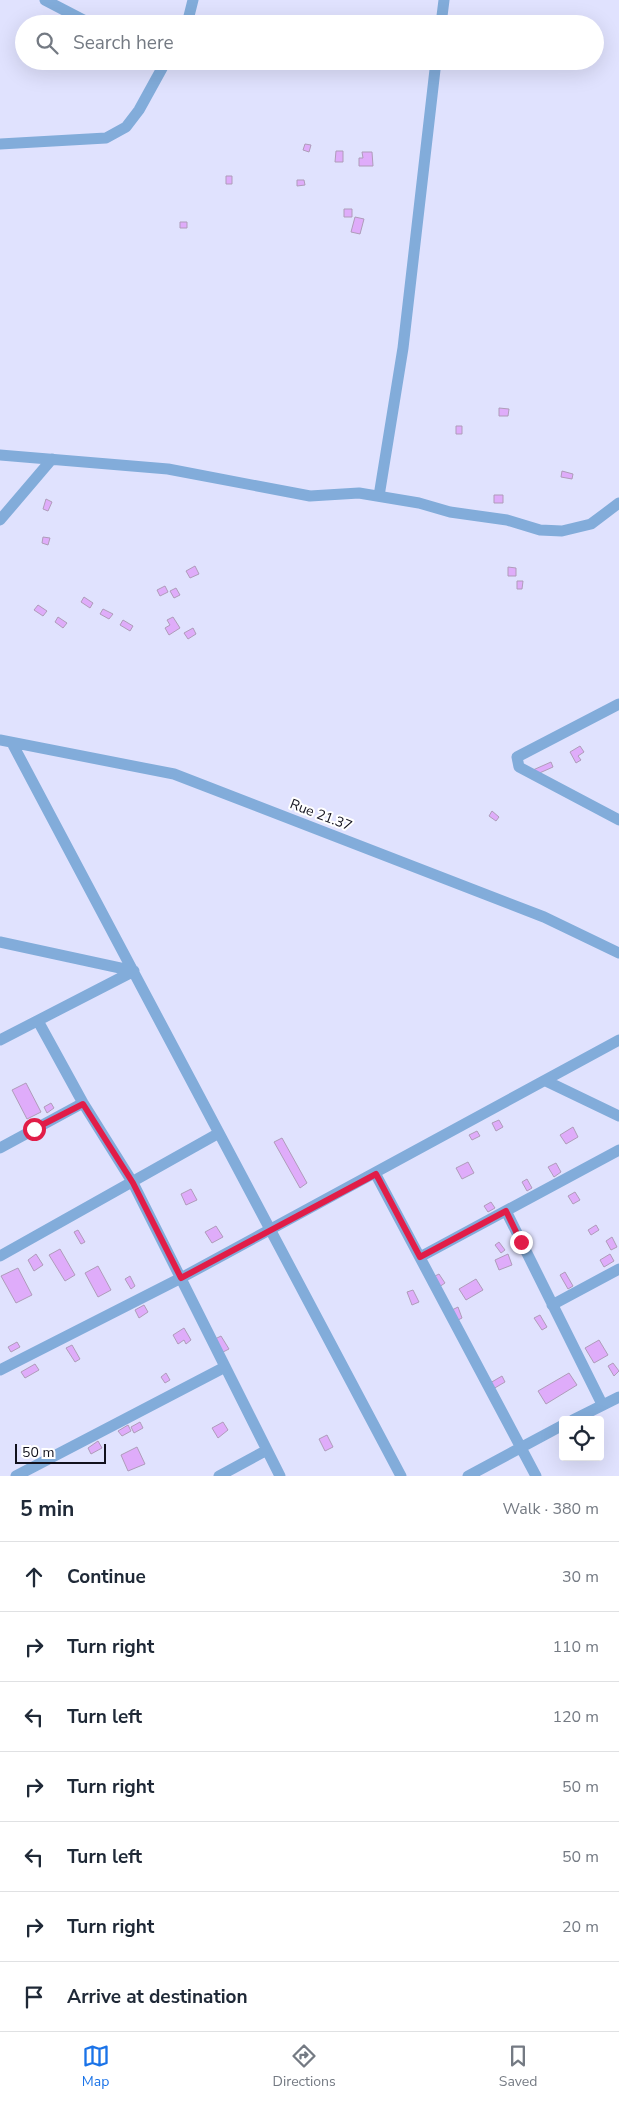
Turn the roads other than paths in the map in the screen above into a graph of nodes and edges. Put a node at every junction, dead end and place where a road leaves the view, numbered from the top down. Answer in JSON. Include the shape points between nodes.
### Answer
{"nodes":[{"id":1,"x":45,"y":0,"type":"edge"},
{"id":2,"x":194,"y":0,"type":"edge"},
{"id":3,"x":444,"y":0,"type":"edge"},
{"id":4,"x":74,"y":15,"type":"edge"},
{"id":5,"x":190,"y":15,"type":"edge"},
{"id":6,"x":442,"y":15,"type":"edge"},
{"id":7,"x":161,"y":70,"type":"edge"},
{"id":8,"x":435,"y":70,"type":"edge"},
{"id":9,"x":0,"y":144,"type":"edge"},
{"id":10,"x":0,"y":455,"type":"edge"},
{"id":11,"x":52,"y":459,"type":"junction"},
{"id":12,"x":379,"y":496,"type":"junction"},
{"id":13,"x":619,"y":503,"type":"edge"},
{"id":14,"x":0,"y":520,"type":"edge"},
{"id":15,"x":619,"y":704,"type":"edge"},
{"id":16,"x":0,"y":740,"type":"edge"},
{"id":17,"x":12,"y":743,"type":"junction"},
{"id":18,"x":619,"y":820,"type":"edge"},
{"id":19,"x":0,"y":942,"type":"edge"},
{"id":20,"x":619,"y":953,"type":"edge"},
{"id":21,"x":134,"y":971,"type":"junction"},
{"id":22,"x":38,"y":1021,"type":"junction"},
{"id":23,"x":0,"y":1040,"type":"edge"},
{"id":24,"x":619,"y":1040,"type":"edge"},
{"id":25,"x":546,"y":1081,"type":"junction"},
{"id":26,"x":83,"y":1104,"type":"junction"},
{"id":27,"x":619,"y":1116,"type":"edge"},
{"id":28,"x":219,"y":1133,"type":"junction"},
{"id":29,"x":0,"y":1148,"type":"edge"},
{"id":30,"x":619,"y":1150,"type":"edge"},
{"id":31,"x":376,"y":1174,"type":"junction"},
{"id":32,"x":133,"y":1183,"type":"junction"},
{"id":33,"x":506,"y":1211,"type":"junction"},
{"id":34,"x":270,"y":1229,"type":"junction"},
{"id":35,"x":0,"y":1256,"type":"edge"},
{"id":36,"x":420,"y":1257,"type":"junction"},
{"id":37,"x":619,"y":1269,"type":"edge"},
{"id":38,"x":181,"y":1278,"type":"junction"},
{"id":39,"x":552,"y":1305,"type":"junction"},
{"id":40,"x":225,"y":1367,"type":"junction"},
{"id":41,"x":0,"y":1370,"type":"edge"},
{"id":42,"x":619,"y":1396,"type":"edge"},
{"id":43,"x":602,"y":1404,"type":"junction"},
{"id":44,"x":580,"y":1416,"type":"edge"},
{"id":45,"x":559,"y":1427,"type":"edge"},
{"id":46,"x":522,"y":1447,"type":"junction"},
{"id":47,"x":267,"y":1450,"type":"junction"},
{"id":48,"x":16,"y":1476,"type":"edge"},
{"id":49,"x":219,"y":1476,"type":"edge"},
{"id":50,"x":280,"y":1476,"type":"edge"},
{"id":51,"x":401,"y":1476,"type":"edge"},
{"id":52,"x":468,"y":1476,"type":"edge"},
{"id":53,"x":536,"y":1476,"type":"edge"}],
"edges":[{"from":1,"to":4,"type":"street"},
{"from":2,"to":5,"type":"street"},
{"from":3,"to":6,"type":"street"},
{"from":7,"to":9,"type":"street","via":[[126,127],[106,138]]},
{"from":8,"to":12,"type":"street","via":[[403,348]]},
{"from":10,"to":11,"type":"street"},
{"from":11,"to":12,"type":"street","via":[[168,469],[310,496],[359,493]]},
{"from":11,"to":14,"type":"street"},
{"from":12,"to":13,"type":"street","via":[[450,512],[507,520],[540,530],[562,531],[591,524]]},
{"from":15,"to":18,"type":"street","via":[[517,758],[519,767]]},
{"from":16,"to":17,"type":"street","name":"Rue 21.37"},
{"from":17,"to":20,"type":"street","name":"Rue 21.37","via":[[174,774],[544,917]]},
{"from":17,"to":21,"type":"street"},
{"from":19,"to":21,"type":"street"},
{"from":21,"to":22,"type":"street"},
{"from":21,"to":28,"type":"street"},
{"from":22,"to":23,"type":"street"},
{"from":22,"to":26,"type":"street"},
{"from":24,"to":25,"type":"street"},
{"from":25,"to":27,"type":"street"},
{"from":25,"to":31,"type":"street"},
{"from":26,"to":29,"type":"street"},
{"from":26,"to":32,"type":"street"},
{"from":28,"to":32,"type":"street"},
{"from":28,"to":34,"type":"street"},
{"from":30,"to":33,"type":"street"},
{"from":31,"to":34,"type":"street"},
{"from":31,"to":36,"type":"street"},
{"from":32,"to":35,"type":"street"},
{"from":32,"to":38,"type":"street"},
{"from":33,"to":36,"type":"street"},
{"from":33,"to":39,"type":"street"},
{"from":34,"to":38,"type":"street"},
{"from":34,"to":51,"type":"street"},
{"from":36,"to":46,"type":"street"},
{"from":37,"to":39,"type":"street"},
{"from":38,"to":40,"type":"street"},
{"from":38,"to":41,"type":"street"},
{"from":39,"to":43,"type":"street"},
{"from":40,"to":47,"type":"street"},
{"from":40,"to":48,"type":"street"},
{"from":42,"to":43,"type":"street"},
{"from":43,"to":44,"type":"street"},
{"from":45,"to":46,"type":"street"},
{"from":46,"to":52,"type":"street"},
{"from":46,"to":53,"type":"street"},
{"from":47,"to":49,"type":"street"},
{"from":47,"to":50,"type":"street"}]}
